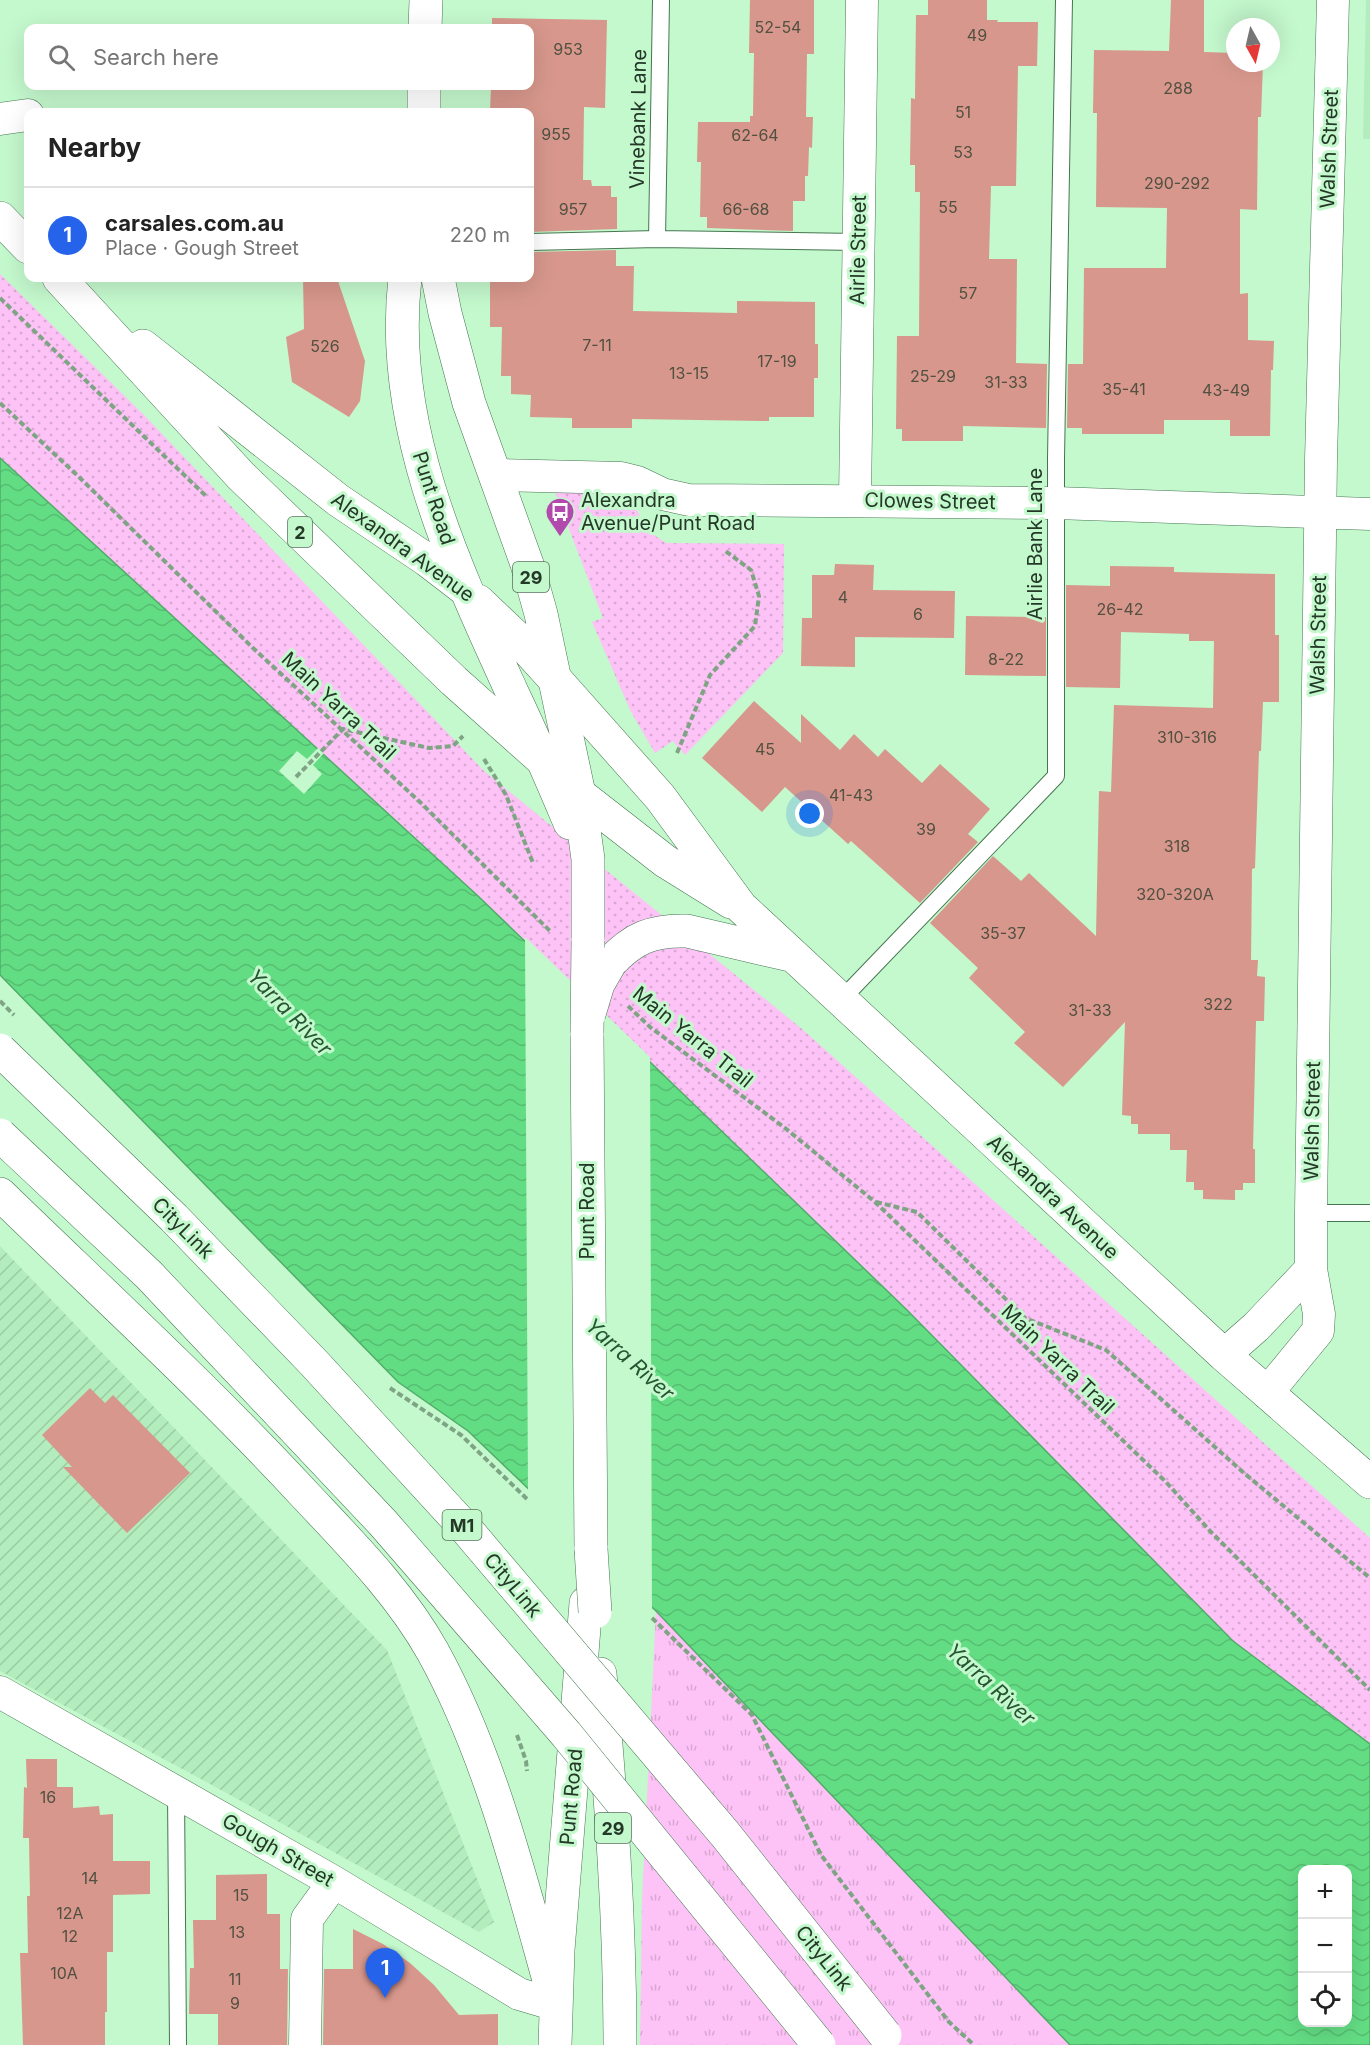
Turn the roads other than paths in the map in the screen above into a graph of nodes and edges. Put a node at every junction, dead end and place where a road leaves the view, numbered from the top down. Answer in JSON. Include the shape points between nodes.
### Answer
{"nodes":[{"id":1,"x":426,"y":0,"type":"edge"},
{"id":2,"x":661,"y":0,"type":"edge"},
{"id":3,"x":862,"y":0,"type":"edge"},
{"id":4,"x":1064,"y":0,"type":"edge"},
{"id":5,"x":1333,"y":0,"type":"edge"},
{"id":6,"x":425,"y":24,"type":"edge"},
{"id":7,"x":424,"y":90,"type":"edge"},
{"id":8,"x":424,"y":108,"type":"edge"},
{"id":9,"x":24,"y":116,"type":"edge"},
{"id":10,"x":0,"y":119,"type":"edge"},
{"id":11,"x":0,"y":218,"type":"edge"},
{"id":12,"x":657,"y":239,"type":"junction"},
{"id":13,"x":534,"y":242,"type":"edge"},
{"id":14,"x":858,"y":242,"type":"junction"},
{"id":15,"x":24,"y":243,"type":"edge"},
{"id":16,"x":64,"y":282,"type":"edge"},
{"id":17,"x":405,"y":282,"type":"edge"},
{"id":18,"x":439,"y":282,"type":"edge"},
{"id":19,"x":495,"y":475,"type":"junction"},
{"id":20,"x":855,"y":500,"type":"junction"},
{"id":21,"x":1056,"y":503,"type":"junction"},
{"id":22,"x":1320,"y":512,"type":"junction"},
{"id":23,"x":1370,"y":514,"type":"edge"},
{"id":24,"x":466,"y":590,"type":"junction"},
{"id":25,"x":557,"y":681,"type":"junction"},
{"id":26,"x":546,"y":764,"type":"junction"},
{"id":27,"x":579,"y":794,"type":"junction"},
{"id":28,"x":588,"y":872,"type":"junction"},
{"id":29,"x":741,"y":907,"type":"junction"},
{"id":30,"x":585,"y":948,"type":"junction"},
{"id":31,"x":792,"y":955,"type":"junction"},
{"id":32,"x":840,"y":1001,"type":"junction"},
{"id":33,"x":0,"y":1050,"type":"edge"},
{"id":34,"x":0,"y":1135,"type":"edge"},
{"id":35,"x":0,"y":1194,"type":"edge"},
{"id":36,"x":1311,"y":1213,"type":"junction"},
{"id":37,"x":1370,"y":1213,"type":"edge"},
{"id":38,"x":1311,"y":1269,"type":"junction"},
{"id":39,"x":1224,"y":1355,"type":"junction"},
{"id":40,"x":1267,"y":1393,"type":"junction"},
{"id":41,"x":1370,"y":1482,"type":"edge"},
{"id":42,"x":591,"y":1607,"type":"junction"},
{"id":43,"x":0,"y":1692,"type":"edge"},
{"id":44,"x":176,"y":1791,"type":"junction"},
{"id":45,"x":333,"y":1882,"type":"junction"},
{"id":46,"x":556,"y":2005,"type":"junction"},
{"id":47,"x":892,"y":2042,"type":"edge"},
{"id":48,"x":178,"y":2045,"type":"edge"},
{"id":49,"x":305,"y":2045,"type":"edge"},
{"id":50,"x":555,"y":2045,"type":"edge"},
{"id":51,"x":620,"y":2045,"type":"edge"},
{"id":52,"x":819,"y":2045,"type":"edge"}],
"edges":[{"from":1,"to":6,"type":"main road"},
{"from":2,"to":12,"type":"lane","name":"Vinebank Lane"},
{"from":3,"to":14,"type":"street","name":"Airlie Street"},
{"from":4,"to":21,"type":"lane","name":"Airlie Bank Lane"},
{"from":5,"to":22,"type":"street","name":"Walsh Street"},
{"from":7,"to":8,"type":"main road"},
{"from":9,"to":10,"type":"street"},
{"from":11,"to":15,"type":"main road"},
{"from":12,"to":13,"type":"lane"},
{"from":12,"to":14,"type":"lane"},
{"from":14,"to":20,"type":"street","name":"Airlie Street"},
{"from":16,"to":24,"type":"main road","name":"Alexandra Avenue","number":"2","via":[[338,500]]},
{"from":16,"to":26,"type":"main road","name":"Alexandra Avenue","number":"2","via":[[241,476]]},
{"from":17,"to":24,"type":"main road","name":"Punt Road","number":"29","via":[[403,360],[411,423]]},
{"from":18,"to":19,"type":"main road","name":"Punt Road","number":"29","via":[[469,403]]},
{"from":19,"to":20,"type":"street","name":"Clowes Street","via":[[621,478],[689,500]]},
{"from":19,"to":25,"type":"main road","name":"Punt Road","number":"29","via":[[534,588]]},
{"from":20,"to":21,"type":"street","name":"Clowes Street"},
{"from":21,"to":22,"type":"street","name":"Clowes Street"},
{"from":21,"to":32,"type":"lane","name":"Airlie Bank Lane","via":[[1056,776]]},
{"from":22,"to":23,"type":"street","name":"Clowes Street"},
{"from":22,"to":36,"type":"street","name":"Walsh Street"},
{"from":24,"to":25,"type":"main road","name":"Alexandra Avenue","number":"2"},
{"from":24,"to":26,"type":"main road","name":"Punt Road","number":"29"},
{"from":25,"to":27,"type":"main road","name":"Punt Road","number":"29"},
{"from":25,"to":29,"type":"main road","name":"Alexandra Avenue","number":"2","via":[[660,797]]},
{"from":26,"to":27,"type":"main road","name":"Alexandra Avenue","number":"2"},
{"from":26,"to":28,"type":"main road","name":"Punt Road","number":"29"},
{"from":27,"to":28,"type":"main road","name":"Punt Road","number":"29"},
{"from":27,"to":29,"type":"main road","name":"Alexandra Avenue","number":"2","via":[[665,861]]},
{"from":28,"to":30,"type":"main road","name":"Punt Road","number":"29"},
{"from":29,"to":31,"type":"main road","name":"Alexandra Avenue","number":"2"},
{"from":30,"to":31,"type":"main road","via":[[624,950],[653,933],[670,930]]},
{"from":30,"to":42,"type":"main road","name":"Punt Road","number":"29","bridge":true},
{"from":31,"to":32,"type":"main road","name":"Alexandra Avenue","number":"2"},
{"from":32,"to":39,"type":"main road","name":"Alexandra Avenue","number":"2"},
{"from":33,"to":47,"type":"main road","name":"CityLink","number":"M1","bridge":true,"via":[[174,1218],[467,1530],[725,1834]]},
{"from":34,"to":52,"type":"main road","bridge":true,"via":[[148,1275],[383,1523],[566,1734]]},
{"from":35,"to":46,"type":"main road","via":[[261,1447],[388,1584],[414,1620],[467,1723],[509,1844]]},
{"from":36,"to":37,"type":"lane"},
{"from":36,"to":38,"type":"street","name":"Walsh Street"},
{"from":38,"to":39,"type":"street"},
{"from":38,"to":40,"type":"street","name":"Walsh Street","via":[[1318,1331]]},
{"from":39,"to":40,"type":"main road","name":"Alexandra Avenue","number":"2"},
{"from":40,"to":41,"type":"main road","name":"Alexandra Avenue","number":"2"},
{"from":42,"to":46,"type":"main road","name":"Punt Road","number":"29"},
{"from":42,"to":51,"type":"main road","name":"Punt Road","number":"29","via":[[613,1811]]},
{"from":43,"to":44,"type":"street","name":"Gough Street"},
{"from":44,"to":45,"type":"street","name":"Gough Street"},
{"from":44,"to":48,"type":"lane"},
{"from":45,"to":46,"type":"street","name":"Gough Street","via":[[519,1994]]},
{"from":45,"to":49,"type":"street","via":[[307,1919]]},
{"from":46,"to":50,"type":"main road","name":"Punt Road","number":"29"}]}
